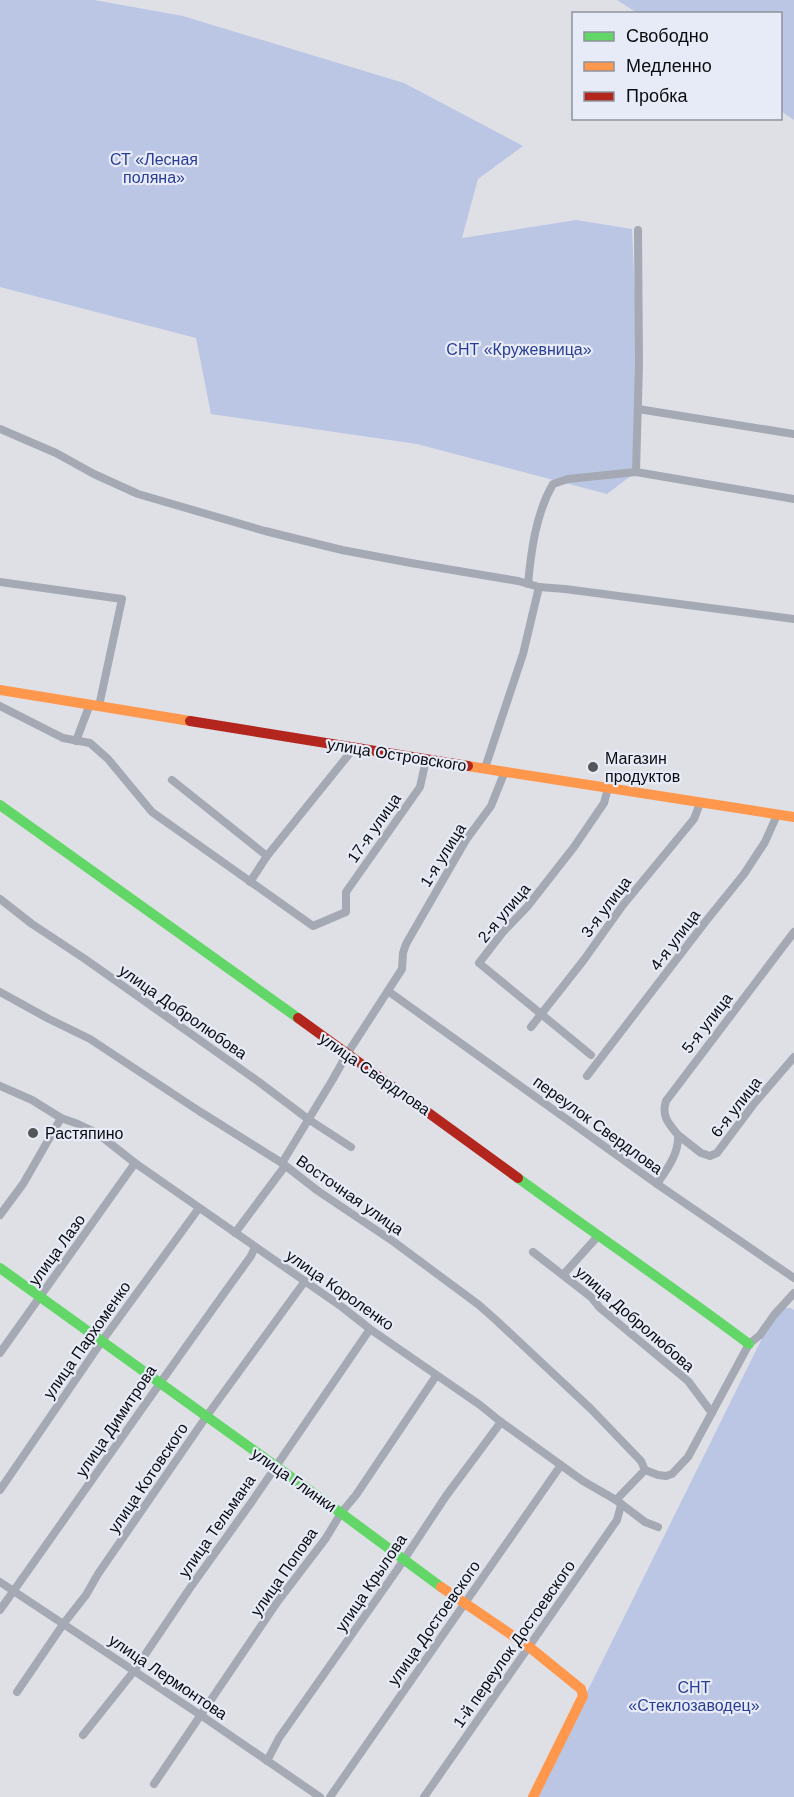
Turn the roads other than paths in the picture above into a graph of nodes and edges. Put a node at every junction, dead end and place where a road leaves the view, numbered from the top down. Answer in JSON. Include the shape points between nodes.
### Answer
{"nodes":[{"id":1,"x":638,"y":230,"type":"dead end"},
{"id":2,"x":638,"y":409,"type":"junction"},
{"id":3,"x":0,"y":429,"type":"edge"},
{"id":4,"x":794,"y":434,"type":"edge"},
{"id":5,"x":636,"y":472,"type":"junction"},
{"id":6,"x":794,"y":498,"type":"edge"},
{"id":7,"x":0,"y":582,"type":"edge"},
{"id":8,"x":528,"y":584,"type":"junction"},
{"id":9,"x":539,"y":587,"type":"junction"},
{"id":10,"x":794,"y":619,"type":"edge"},
{"id":11,"x":0,"y":690,"type":"edge"},
{"id":12,"x":95,"y":705,"type":"junction"},
{"id":13,"x":0,"y":706,"type":"edge"},
{"id":14,"x":76,"y":741,"type":"junction"},
{"id":15,"x":354,"y":748,"type":"junction"},
{"id":16,"x":426,"y":760,"type":"junction"},
{"id":17,"x":485,"y":768,"type":"junction"},
{"id":18,"x":505,"y":771,"type":"junction"},
{"id":19,"x":172,"y":780,"type":"dead end"},
{"id":20,"x":608,"y":788,"type":"junction"},
{"id":21,"x":700,"y":802,"type":"junction"},
{"id":22,"x":0,"y":805,"type":"edge"},
{"id":23,"x":777,"y":815,"type":"junction"},
{"id":24,"x":794,"y":818,"type":"edge"},
{"id":25,"x":267,"y":856,"type":"junction"},
{"id":26,"x":250,"y":882,"type":"junction"},
{"id":27,"x":0,"y":899,"type":"edge"},
{"id":28,"x":794,"y":932,"type":"edge"},
{"id":29,"x":387,"y":991,"type":"junction"},
{"id":30,"x":0,"y":992,"type":"edge"},
{"id":31,"x":542,"y":1014,"type":"junction"},
{"id":32,"x":531,"y":1027,"type":"dead end"},
{"id":33,"x":346,"y":1054,"type":"junction"},
{"id":34,"x":591,"y":1055,"type":"dead end"},
{"id":35,"x":794,"y":1056,"type":"edge"},
{"id":36,"x":587,"y":1076,"type":"dead end"},
{"id":37,"x":0,"y":1086,"type":"edge"},
{"id":38,"x":61,"y":1118,"type":"junction"},
{"id":39,"x":308,"y":1119,"type":"junction"},
{"id":40,"x":678,"y":1135,"type":"junction"},
{"id":41,"x":351,"y":1147,"type":"dead end"},
{"id":42,"x":135,"y":1162,"type":"junction"},
{"id":43,"x":283,"y":1165,"type":"junction"},
{"id":44,"x":657,"y":1184,"type":"junction"},
{"id":45,"x":199,"y":1208,"type":"junction"},
{"id":46,"x":0,"y":1215,"type":"edge"},
{"id":47,"x":234,"y":1233,"type":"junction"},
{"id":48,"x":597,"y":1236,"type":"junction"},
{"id":49,"x":255,"y":1247,"type":"junction"},
{"id":50,"x":533,"y":1252,"type":"dead end"},
{"id":51,"x":0,"y":1268,"type":"edge"},
{"id":52,"x":563,"y":1275,"type":"junction"},
{"id":53,"x":794,"y":1278,"type":"edge"},
{"id":54,"x":305,"y":1281,"type":"junction"},
{"id":55,"x":794,"y":1293,"type":"edge"},
{"id":56,"x":40,"y":1296,"type":"junction"},
{"id":57,"x":370,"y":1329,"type":"junction"},
{"id":58,"x":102,"y":1341,"type":"junction"},
{"id":59,"x":749,"y":1344,"type":"junction"},
{"id":60,"x":0,"y":1353,"type":"edge"},
{"id":61,"x":436,"y":1376,"type":"junction"},
{"id":62,"x":159,"y":1382,"type":"junction"},
{"id":63,"x":712,"y":1413,"type":"junction"},
{"id":64,"x":206,"y":1417,"type":"junction"},
{"id":65,"x":501,"y":1422,"type":"junction"},
{"id":66,"x":561,"y":1465,"type":"junction"},
{"id":67,"x":275,"y":1467,"type":"junction"},
{"id":68,"x":645,"y":1470,"type":"junction"},
{"id":69,"x":0,"y":1490,"type":"edge"},
{"id":70,"x":619,"y":1502,"type":"junction"},
{"id":71,"x":341,"y":1513,"type":"junction"},
{"id":72,"x":658,"y":1527,"type":"dead end"},
{"id":73,"x":403,"y":1560,"type":"junction"},
{"id":74,"x":0,"y":1582,"type":"edge"},
{"id":75,"x":13,"y":1592,"type":"junction"},
{"id":76,"x":464,"y":1604,"type":"junction"},
{"id":77,"x":0,"y":1610,"type":"edge"},
{"id":78,"x":64,"y":1623,"type":"junction"},
{"id":79,"x":528,"y":1646,"type":"junction"},
{"id":80,"x":134,"y":1671,"type":"junction"},
{"id":81,"x":17,"y":1692,"type":"dead end"},
{"id":82,"x":202,"y":1716,"type":"junction"},
{"id":83,"x":83,"y":1735,"type":"dead end"},
{"id":84,"x":267,"y":1761,"type":"junction"},
{"id":85,"x":154,"y":1784,"type":"dead end"},
{"id":86,"x":320,"y":1797,"type":"edge"},
{"id":87,"x":330,"y":1797,"type":"edge"},
{"id":88,"x":424,"y":1797,"type":"edge"},
{"id":89,"x":533,"y":1797,"type":"edge"}],
"edges":[{"from":1,"to":2,"type":"street"},
{"from":2,"to":4,"type":"street"},
{"from":2,"to":5,"type":"street"},
{"from":3,"to":8,"type":"street","via":[[138,494],[342,550]]},
{"from":5,"to":6,"type":"street"},
{"from":5,"to":8,"type":"street","via":[[553,484],[544,500]]},
{"from":7,"to":12,"type":"street","via":[[122,599]]},
{"from":8,"to":9,"type":"street"},
{"from":9,"to":10,"type":"street"},
{"from":9,"to":17,"type":"street","via":[[523,654]]},
{"from":11,"to":12,"type":"street","name":"улица Островского"},
{"from":12,"to":14,"type":"street"},
{"from":12,"to":15,"type":"street","name":"улица Островского"},
{"from":13,"to":14,"type":"street"},
{"from":14,"to":26,"type":"street","via":[[90,743],[108,759],[152,812]]},
{"from":15,"to":16,"type":"street","name":"улица Островского"},
{"from":15,"to":25,"type":"street"},
{"from":16,"to":17,"type":"street","name":"улица Островского"},
{"from":16,"to":26,"type":"street","name":"17-я улица","via":[[420,787],[346,892],[346,912],[313,926]]},
{"from":17,"to":18,"type":"street","name":"улица Островского"},
{"from":18,"to":20,"type":"street","name":"улица Островского"},
{"from":18,"to":29,"type":"street","name":"1-я улица","via":[[491,806],[466,840],[406,944],[402,969]]},
{"from":19,"to":25,"type":"street"},
{"from":20,"to":21,"type":"street","name":"улица Островского"},
{"from":20,"to":31,"type":"street","name":"2-я улица","via":[[604,803],[574,847],[479,963]]},
{"from":21,"to":23,"type":"street","name":"улица Островского"},
{"from":21,"to":31,"type":"street","name":"3-я улица","via":[[694,819],[623,905]]},
{"from":22,"to":33,"type":"street","name":"улица Свердлова"},
{"from":23,"to":24,"type":"street","name":"улица Островского"},
{"from":23,"to":36,"type":"street","name":"4-я улица","via":[[744,874]]},
{"from":25,"to":26,"type":"street"},
{"from":27,"to":39,"type":"street","name":"улица Добролюбова"},
{"from":28,"to":40,"type":"street","name":"5-я улица","via":[[666,1101],[665,1118]]},
{"from":29,"to":33,"type":"street","name":"1-я улица"},
{"from":29,"to":44,"type":"street","name":"переулок Свердлова"},
{"from":30,"to":43,"type":"street","name":"Восточная улица","via":[[90,1039]]},
{"from":31,"to":32,"type":"street","name":"3-я улица"},
{"from":31,"to":34,"type":"street","name":"2-я улица"},
{"from":33,"to":39,"type":"street","name":"1-я улица"},
{"from":33,"to":48,"type":"street","name":"улица Свердлова"},
{"from":35,"to":40,"type":"street","name":"6-я улица","via":[[717,1153],[700,1153]]},
{"from":37,"to":38,"type":"street","name":"улица Короленко"},
{"from":38,"to":42,"type":"street","name":"улица Короленко","via":[[97,1133]]},
{"from":38,"to":46,"type":"street"},
{"from":39,"to":41,"type":"street","name":"улица Добролюбова"},
{"from":39,"to":43,"type":"street","name":"1-я улица"},
{"from":40,"to":44,"type":"street","via":[[677,1148]]},
{"from":42,"to":45,"type":"street","name":"улица Короленко"},
{"from":42,"to":56,"type":"street","name":"улица Лазо"},
{"from":43,"to":47,"type":"street","name":"1-я улица"},
{"from":43,"to":68,"type":"street","name":"Восточная улица","via":[[479,1305],[591,1409]]},
{"from":44,"to":53,"type":"street","name":"переулок Свердлова"},
{"from":45,"to":47,"type":"street","name":"улица Короленко"},
{"from":45,"to":58,"type":"street","name":"улица Пархоменко"},
{"from":47,"to":49,"type":"street","name":"улица Короленко"},
{"from":48,"to":52,"type":"street"},
{"from":48,"to":59,"type":"street","name":"улица Свердлова"},
{"from":49,"to":54,"type":"street","name":"улица Короленко"},
{"from":49,"to":62,"type":"street","name":"улица Димитрова"},
{"from":50,"to":52,"type":"street","name":"улица Добролюбова"},
{"from":51,"to":56,"type":"street","name":"улица Глинки"},
{"from":52,"to":63,"type":"street","name":"улица Добролюбова","via":[[688,1381]]},
{"from":54,"to":57,"type":"street","name":"улица Короленко"},
{"from":54,"to":64,"type":"street","name":"улица Котовского"},
{"from":55,"to":59,"type":"street"},
{"from":56,"to":58,"type":"street","name":"улица Глинки"},
{"from":56,"to":60,"type":"street","name":"улица Лазо"},
{"from":57,"to":61,"type":"street","name":"улица Короленко"},
{"from":57,"to":67,"type":"street","name":"улица Тельмана"},
{"from":58,"to":62,"type":"street","name":"улица Глинки"},
{"from":58,"to":69,"type":"street","name":"улица Пархоменко"},
{"from":59,"to":63,"type":"street"},
{"from":61,"to":65,"type":"street","name":"улица Короленко"},
{"from":61,"to":71,"type":"street","name":"улица Попова"},
{"from":62,"to":64,"type":"street","name":"улица Глинки"},
{"from":62,"to":75,"type":"street","name":"улица Димитрова"},
{"from":63,"to":68,"type":"street","via":[[688,1457],[672,1474],[658,1475]]},
{"from":64,"to":67,"type":"street","name":"улица Глинки"},
{"from":64,"to":78,"type":"street","name":"улица Котовского"},
{"from":65,"to":66,"type":"street","name":"улица Короленко"},
{"from":65,"to":73,"type":"street","name":"улица Крылова"},
{"from":66,"to":70,"type":"street","name":"улица Короленко"},
{"from":66,"to":76,"type":"street","name":"улица Достоевского"},
{"from":67,"to":71,"type":"street","name":"улица Глинки"},
{"from":67,"to":80,"type":"street","name":"улица Тельмана"},
{"from":68,"to":70,"type":"street","name":"1-й переулок Достоевского"},
{"from":70,"to":72,"type":"street","name":"улица Короленко"},
{"from":70,"to":79,"type":"street","name":"1-й переулок Достоевского","via":[[617,1520]]},
{"from":71,"to":73,"type":"street","name":"улица Глинки"},
{"from":71,"to":82,"type":"street","name":"улица Попова"},
{"from":73,"to":76,"type":"street","name":"улица Глинки"},
{"from":73,"to":84,"type":"street","name":"улица Крылова"},
{"from":74,"to":75,"type":"street","name":"улица Лермонтова"},
{"from":75,"to":77,"type":"street","name":"улица Димитрова"},
{"from":75,"to":78,"type":"street","name":"улица Лермонтова"},
{"from":76,"to":79,"type":"street","name":"улица Глинки"},
{"from":76,"to":87,"type":"street","name":"улица Достоевского"},
{"from":78,"to":80,"type":"street","name":"улица Лермонтова"},
{"from":78,"to":81,"type":"street","name":"улица Котовского"},
{"from":79,"to":88,"type":"street","name":"1-й переулок Достоевского"},
{"from":79,"to":89,"type":"street","name":"улица Глинки","via":[[581,1689],[584,1696]]},
{"from":80,"to":82,"type":"street","name":"улица Лермонтова"},
{"from":80,"to":83,"type":"street","name":"улица Тельмана"},
{"from":82,"to":84,"type":"street","name":"улица Лермонтова"},
{"from":82,"to":85,"type":"street","name":"улица Попова"},
{"from":84,"to":86,"type":"street","name":"улица Лермонтова"}]}
